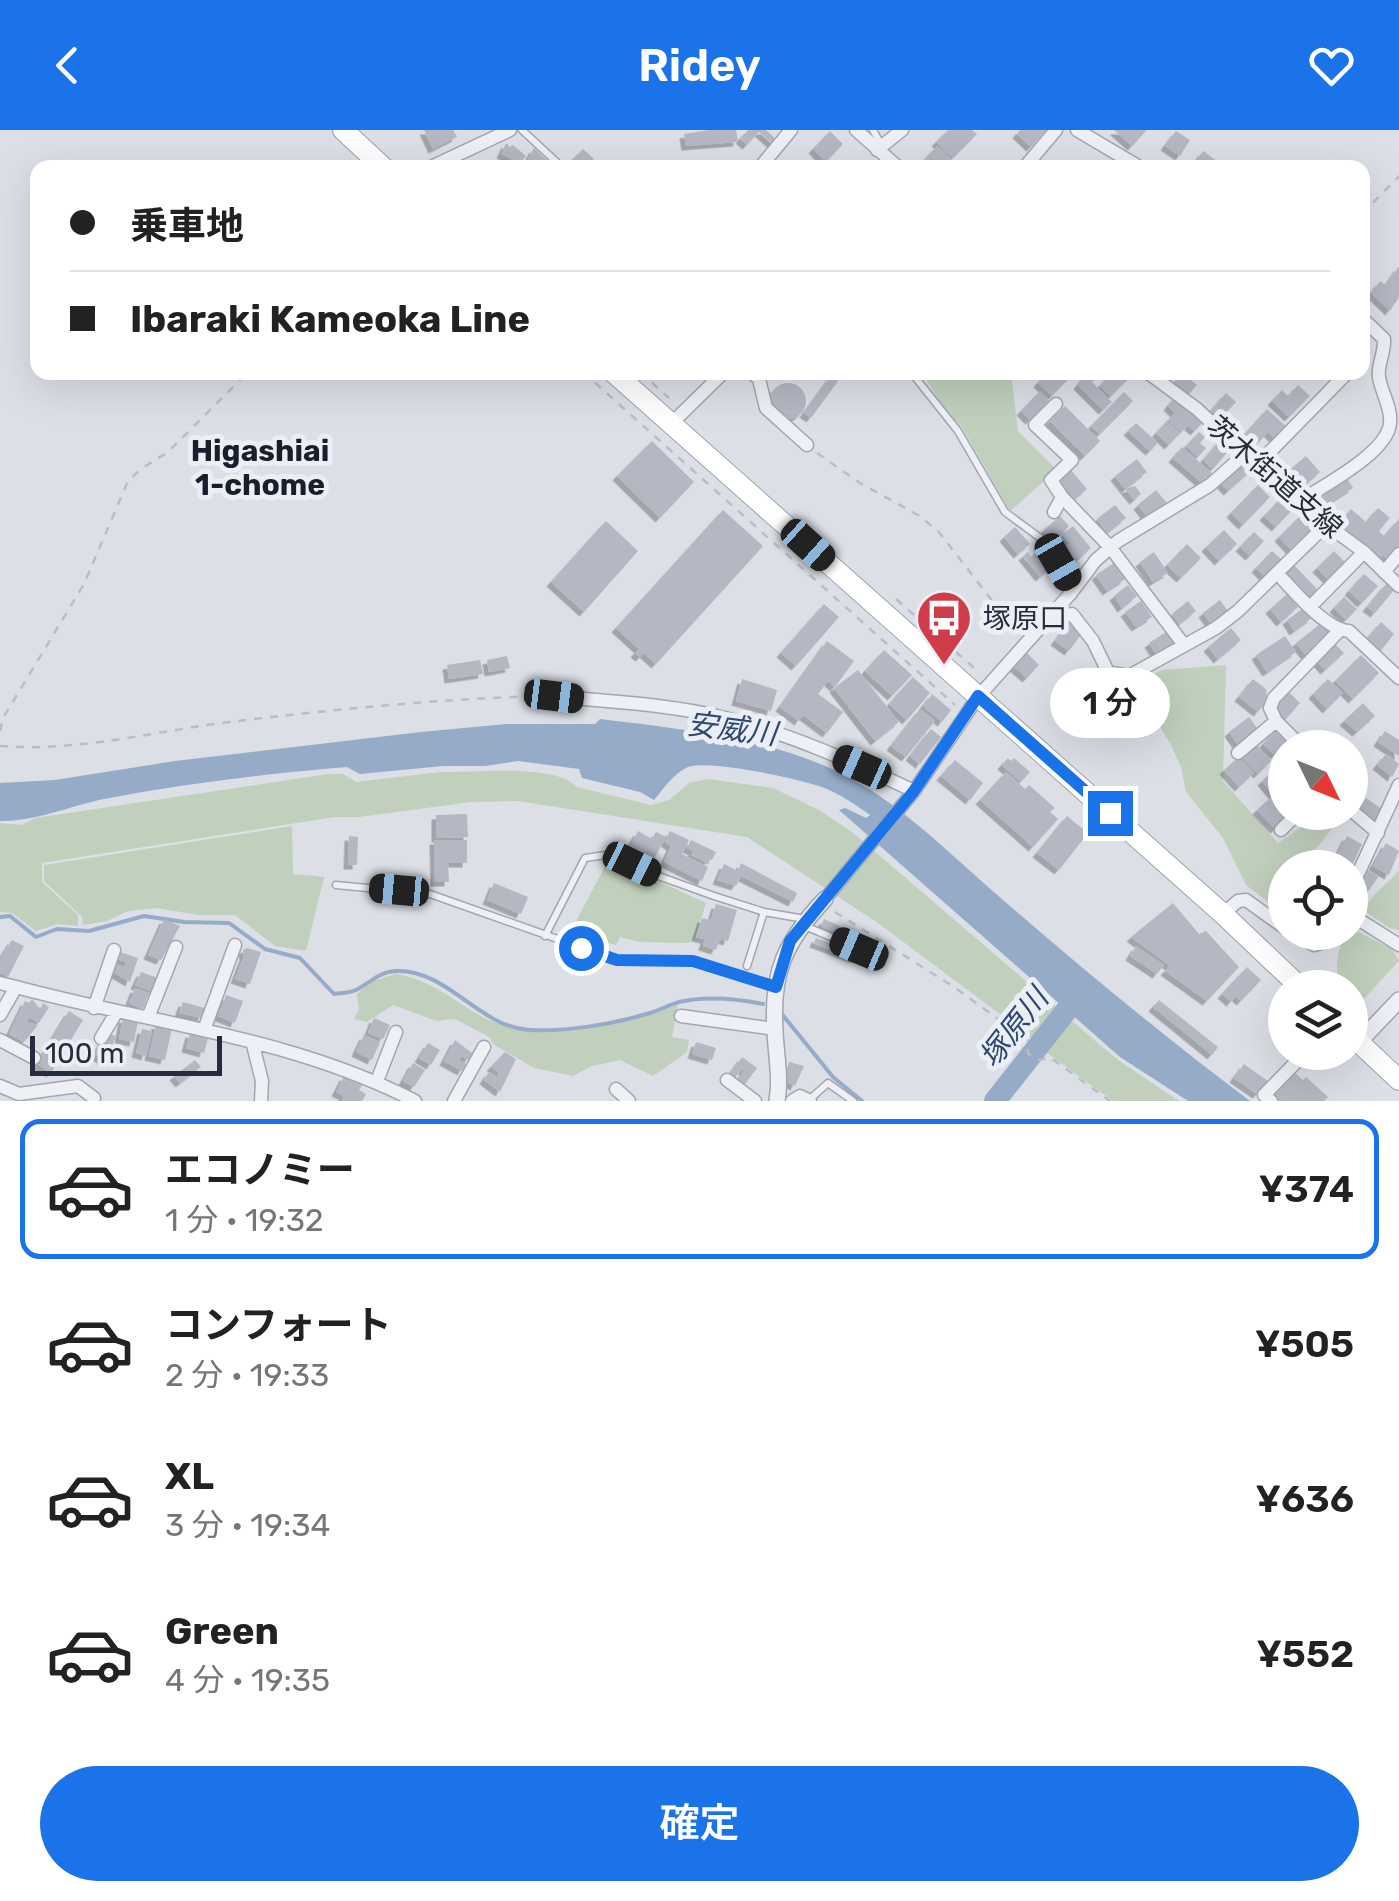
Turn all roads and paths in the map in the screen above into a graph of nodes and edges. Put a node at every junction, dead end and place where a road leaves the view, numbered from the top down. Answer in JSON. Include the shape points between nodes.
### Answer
{"nodes":[{"id":1,"x":343,"y":130,"type":"edge"},
{"id":2,"x":510,"y":130,"type":"edge"},
{"id":3,"x":522,"y":130,"type":"edge"},
{"id":4,"x":791,"y":130,"type":"edge"},
{"id":5,"x":856,"y":130,"type":"edge"},
{"id":6,"x":873,"y":130,"type":"edge"},
{"id":7,"x":902,"y":130,"type":"edge"},
{"id":8,"x":1056,"y":130,"type":"edge"},
{"id":9,"x":1076,"y":130,"type":"edge"},
{"id":10,"x":880,"y":148,"type":"junction"},
{"id":11,"x":375,"y":160,"type":"edge"},
{"id":12,"x":446,"y":160,"type":"edge"},
{"id":13,"x":554,"y":160,"type":"edge"},
{"id":14,"x":766,"y":160,"type":"edge"},
{"id":15,"x":892,"y":160,"type":"edge"},
{"id":16,"x":1031,"y":160,"type":"edge"},
{"id":17,"x":1127,"y":160,"type":"edge"},
{"id":18,"x":1399,"y":176,"type":"edge"},
{"id":19,"x":1370,"y":206,"type":"edge"},
{"id":20,"x":1370,"y":326,"type":"edge"},
{"id":21,"x":240,"y":380,"type":"edge"},
{"id":22,"x":593,"y":380,"type":"edge"},
{"id":23,"x":623,"y":380,"type":"edge"},
{"id":24,"x":716,"y":380,"type":"edge"},
{"id":25,"x":759,"y":380,"type":"edge"},
{"id":26,"x":917,"y":380,"type":"edge"},
{"id":27,"x":1158,"y":380,"type":"edge"},
{"id":28,"x":1340,"y":380,"type":"edge"},
{"id":29,"x":1056,"y":404,"type":"dead end"},
{"id":30,"x":1395,"y":422,"type":"edge"},
{"id":31,"x":672,"y":424,"type":"junction"},
{"id":32,"x":807,"y":446,"type":"joint"},
{"id":33,"x":1245,"y":454,"type":"junction"},
{"id":34,"x":1257,"y":465,"type":"junction"},
{"id":35,"x":1062,"y":497,"type":"junction"},
{"id":36,"x":1297,"y":503,"type":"junction"},
{"id":37,"x":1054,"y":512,"type":"dead end"},
{"id":38,"x":1326,"y":526,"type":"junction"},
{"id":39,"x":1110,"y":548,"type":"junction"},
{"id":40,"x":1364,"y":552,"type":"junction"},
{"id":41,"x":1399,"y":554,"type":"edge"},
{"id":42,"x":1384,"y":572,"type":"junction"},
{"id":43,"x":1277,"y":573,"type":"junction"},
{"id":44,"x":1399,"y":586,"type":"edge"},
{"id":45,"x":1073,"y":589,"type":"junction"},
{"id":46,"x":1310,"y":607,"type":"junction"},
{"id":47,"x":1048,"y":620,"type":"junction"},
{"id":48,"x":1038,"y":631,"type":"junction"},
{"id":49,"x":1339,"y":631,"type":"junction"},
{"id":50,"x":1184,"y":645,"type":"junction"},
{"id":51,"x":1399,"y":678,"type":"edge"},
{"id":52,"x":554,"y":696,"type":"joint"},
{"id":53,"x":978,"y":696,"type":"junction"},
{"id":54,"x":954,"y":703,"type":"dead end"},
{"id":55,"x":1276,"y":721,"type":"junction"},
{"id":56,"x":1285,"y":730,"type":"edge"},
{"id":57,"x":0,"y":731,"type":"edge"},
{"id":58,"x":0,"y":746,"type":"edge"},
{"id":59,"x":1238,"y":753,"type":"dead end"},
{"id":60,"x":1399,"y":785,"type":"edge"},
{"id":61,"x":914,"y":791,"type":"junction"},
{"id":62,"x":1368,"y":824,"type":"edge"},
{"id":63,"x":1378,"y":833,"type":"junction"},
{"id":64,"x":1368,"y":853,"type":"edge"},
{"id":65,"x":336,"y":884,"type":"dead end"},
{"id":66,"x":823,"y":901,"type":"junction"},
{"id":67,"x":764,"y":912,"type":"junction"},
{"id":68,"x":1223,"y":914,"type":"junction"},
{"id":69,"x":1268,"y":916,"type":"edge"},
{"id":70,"x":804,"y":922,"type":"junction"},
{"id":71,"x":1368,"y":925,"type":"edge"},
{"id":72,"x":545,"y":936,"type":"junction"},
{"id":73,"x":235,"y":945,"type":"dead end"},
{"id":74,"x":1399,"y":945,"type":"edge"},
{"id":75,"x":176,"y":947,"type":"dead end"},
{"id":76,"x":859,"y":949,"type":"dead end"},
{"id":77,"x":114,"y":950,"type":"dead end"},
{"id":78,"x":746,"y":966,"type":"dead end"},
{"id":79,"x":1282,"y":970,"type":"edge"},
{"id":80,"x":0,"y":983,"type":"edge"},
{"id":81,"x":16,"y":987,"type":"junction"},
{"id":82,"x":776,"y":987,"type":"junction"},
{"id":83,"x":1399,"y":1000,"type":"edge"},
{"id":84,"x":94,"y":1008,"type":"junction"},
{"id":85,"x":116,"y":1013,"type":"junction"},
{"id":86,"x":0,"y":1014,"type":"edge"},
{"id":87,"x":149,"y":1015,"type":"junction"},
{"id":88,"x":681,"y":1016,"type":"dead end"},
{"id":89,"x":1368,"y":1026,"type":"edge"},
{"id":90,"x":204,"y":1030,"type":"junction"},
{"id":91,"x":774,"y":1030,"type":"junction"},
{"id":92,"x":396,"y":1032,"type":"dead end"},
{"id":93,"x":101,"y":1038,"type":"dead end"},
{"id":94,"x":0,"y":1040,"type":"edge"},
{"id":95,"x":253,"y":1045,"type":"junction"},
{"id":96,"x":484,"y":1047,"type":"dead end"},
{"id":97,"x":1368,"y":1051,"type":"edge"},
{"id":98,"x":34,"y":1058,"type":"dead end"},
{"id":99,"x":1288,"y":1070,"type":"edge"},
{"id":100,"x":727,"y":1080,"type":"dead end"},
{"id":101,"x":1399,"y":1080,"type":"edge"},
{"id":102,"x":377,"y":1081,"type":"junction"},
{"id":103,"x":0,"y":1086,"type":"edge"},
{"id":104,"x":616,"y":1090,"type":"dead end"},
{"id":105,"x":17,"y":1097,"type":"edge"},
{"id":106,"x":94,"y":1098,"type":"dead end"},
{"id":107,"x":634,"y":1098,"type":"edge"},
{"id":108,"x":809,"y":1100,"type":"edge"},
{"id":109,"x":261,"y":1101,"type":"edge"},
{"id":110,"x":415,"y":1101,"type":"edge"},
{"id":111,"x":454,"y":1101,"type":"edge"},
{"id":112,"x":755,"y":1101,"type":"edge"},
{"id":113,"x":777,"y":1101,"type":"edge"},
{"id":114,"x":792,"y":1101,"type":"edge"},
{"id":115,"x":853,"y":1101,"type":"edge"},
{"id":116,"x":1110,"y":1101,"type":"edge"},
{"id":117,"x":1271,"y":1101,"type":"edge"}],
"edges":[{"from":1,"to":11,"type":"main road"},
{"from":2,"to":12,"type":"street"},
{"from":3,"to":13,"type":"lane"},
{"from":4,"to":14,"type":"street"},
{"from":5,"to":10,"type":"street"},
{"from":6,"to":10,"type":"lane"},
{"from":7,"to":10,"type":"street"},
{"from":8,"to":16,"type":"street"},
{"from":9,"to":17,"type":"street"},
{"from":10,"to":15,"type":"street"},
{"from":18,"to":19,"type":"path"},
{"from":20,"to":30,"type":"street","via":[[1384,339],[1378,373]]},
{"from":21,"to":57,"type":"path","via":[[168,452],[128,481],[84,584]]},
{"from":22,"to":54,"type":"path"},
{"from":23,"to":31,"type":"main road"},
{"from":24,"to":31,"type":"street"},
{"from":25,"to":32,"type":"street","via":[[766,408]]},
{"from":26,"to":45,"type":"lane","via":[[958,430],[1005,512],[1047,542]]},
{"from":27,"to":33,"type":"street","name":"茨木街道支線"},
{"from":28,"to":34,"type":"street"},
{"from":29,"to":35,"type":"street","via":[[1035,425],[1072,460],[1051,480]]},
{"from":30,"to":36,"type":"street","via":[[1373,451]]},
{"from":31,"to":53,"type":"main road"},
{"from":32,"to":48,"type":"path","via":[[940,532],[1002,612]]},
{"from":33,"to":34,"type":"street","name":"茨木街道支線"},
{"from":33,"to":39,"type":"street","via":[[1210,485]]},
{"from":34,"to":36,"type":"street","name":"茨木街道支線"},
{"from":35,"to":37,"type":"street"},
{"from":35,"to":39,"type":"street"},
{"from":36,"to":38,"type":"street","name":"茨木街道支線"},
{"from":38,"to":40,"type":"street","name":"茨木街道支線"},
{"from":38,"to":43,"type":"street"},
{"from":39,"to":45,"type":"street"},
{"from":39,"to":50,"type":"street"},
{"from":40,"to":42,"type":"street","name":"茨木街道支線"},
{"from":40,"to":46,"type":"street"},
{"from":41,"to":42,"type":"street"},
{"from":42,"to":44,"type":"street","name":"茨木街道支線"},
{"from":43,"to":46,"type":"street"},
{"from":43,"to":50,"type":"street","via":[[1216,628]]},
{"from":45,"to":47,"type":"street"},
{"from":46,"to":49,"type":"street"},
{"from":47,"to":48,"type":"street"},
{"from":47,"to":50,"type":"street","via":[[1072,614],[1108,672],[1129,676]]},
{"from":48,"to":53,"type":"street"},
{"from":49,"to":51,"type":"street"},
{"from":49,"to":55,"type":"street","via":[[1274,698]]},
{"from":52,"to":58,"type":"path","via":[[437,700],[95,743]]},
{"from":52,"to":61,"type":"street","via":[[718,716],[820,749]]},
{"from":53,"to":61,"type":"street"},
{"from":53,"to":68,"type":"main road"},
{"from":55,"to":56,"type":"street"},
{"from":55,"to":59,"type":"street"},
{"from":60,"to":63,"type":"street"},
{"from":61,"to":66,"type":"street"},
{"from":62,"to":63,"type":"street"},
{"from":63,"to":64,"type":"street"},
{"from":65,"to":72,"type":"lane","via":[[430,894]]},
{"from":66,"to":70,"type":"street"},
{"from":66,"to":116,"type":"path","via":[[991,1012],[1026,1040],[1036,1060],[1051,1058]]},
{"from":67,"to":70,"type":"lane"},
{"from":67,"to":72,"type":"lane","via":[[612,854],[585,858]]},
{"from":67,"to":78,"type":"lane"},
{"from":68,"to":69,"type":"street","via":[[1246,900]]},
{"from":68,"to":79,"type":"main road"},
{"from":70,"to":76,"type":"lane"},
{"from":70,"to":82,"type":"street","via":[[784,951]]},
{"from":71,"to":74,"type":"street"},
{"from":72,"to":82,"type":"lane","via":[[617,960],[693,961]]},
{"from":73,"to":90,"type":"street","via":[[218,969]]},
{"from":75,"to":87,"type":"street"},
{"from":77,"to":84,"type":"street"},
{"from":80,"to":81,"type":"street"},
{"from":81,"to":84,"type":"street"},
{"from":81,"to":86,"type":"street"},
{"from":82,"to":91,"type":"street"},
{"from":83,"to":89,"type":"street"},
{"from":84,"to":85,"type":"street"},
{"from":85,"to":87,"type":"street"},
{"from":85,"to":93,"type":"street"},
{"from":87,"to":90,"type":"street"},
{"from":88,"to":91,"type":"street","via":[[719,1014]]},
{"from":90,"to":95,"type":"street"},
{"from":91,"to":113,"type":"street"},
{"from":92,"to":102,"type":"street"},
{"from":94,"to":98,"type":"street"},
{"from":95,"to":102,"type":"street"},
{"from":95,"to":109,"type":"street"},
{"from":96,"to":111,"type":"street"},
{"from":97,"to":101,"type":"main road"},
{"from":99,"to":117,"type":"street","via":[[1264,1095]]},
{"from":100,"to":112,"type":"street"},
{"from":102,"to":110,"type":"street"},
{"from":103,"to":105,"type":"street"},
{"from":104,"to":107,"type":"street"},
{"from":105,"to":106,"type":"street","via":[[78,1086]]},
{"from":108,"to":114,"type":"street"},
{"from":108,"to":115,"type":"lane","via":[[828,1083]]}]}
